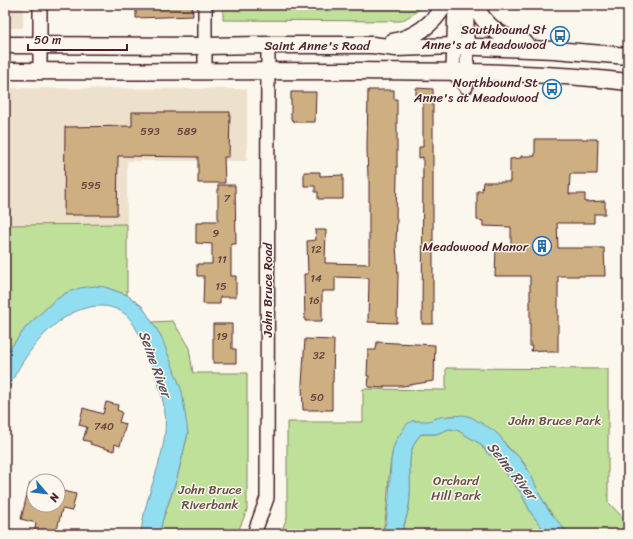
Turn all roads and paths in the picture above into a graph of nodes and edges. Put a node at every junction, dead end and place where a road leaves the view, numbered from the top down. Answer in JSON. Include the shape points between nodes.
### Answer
{"nodes":[{"id":1,"x":40,"y":5,"type":"edge"},
{"id":2,"x":205,"y":5,"type":"edge"},
{"id":3,"x":444,"y":5,"type":"edge"},
{"id":4,"x":455,"y":5,"type":"edge"},
{"id":5,"x":467,"y":5,"type":"edge"},
{"id":6,"x":474,"y":5,"type":"edge"},
{"id":7,"x":5,"y":45,"type":"edge"},
{"id":8,"x":40,"y":45,"type":"junction"},
{"id":9,"x":268,"y":45,"type":"junction"},
{"id":10,"x":372,"y":45,"type":"junction"},
{"id":11,"x":205,"y":46,"type":"junction"},
{"id":12,"x":461,"y":46,"type":"junction"},
{"id":13,"x":554,"y":50,"type":"junction"},
{"id":14,"x":628,"y":56,"type":"edge"},
{"id":15,"x":5,"y":71,"type":"edge"},
{"id":16,"x":40,"y":71,"type":"junction"},
{"id":17,"x":267,"y":71,"type":"junction"},
{"id":18,"x":205,"y":72,"type":"junction"},
{"id":19,"x":460,"y":72,"type":"junction"},
{"id":20,"x":628,"y":82,"type":"edge"},
{"id":21,"x":254,"y":534,"type":"edge"}],
"edges":[{"from":1,"to":8,"type":"street"},
{"from":2,"to":11,"type":"street"},
{"from":3,"to":10,"type":"main road","via":[[434,20],[419,32],[399,41]]},
{"from":4,"to":12,"type":"street"},
{"from":5,"to":12,"type":"street"},
{"from":6,"to":13,"type":"main road","via":[[484,21],[500,34]]},
{"from":7,"to":8,"type":"main road","name":"Saint Anne's Road"},
{"from":8,"to":11,"type":"main road","name":"Saint Anne's Road"},
{"from":8,"to":16,"type":"street"},
{"from":9,"to":10,"type":"main road","name":"Saint Anne's Road"},
{"from":9,"to":11,"type":"main road","name":"Saint Anne's Road"},
{"from":9,"to":17,"type":"street","name":"John Bruce Road"},
{"from":10,"to":12,"type":"main road","name":"Saint Anne's Road","via":[[396,48]]},
{"from":11,"to":18,"type":"street"},
{"from":12,"to":13,"type":"main road","name":"Saint Anne's Road"},
{"from":12,"to":19,"type":"street"},
{"from":13,"to":14,"type":"main road","name":"Saint Anne's Road"},
{"from":15,"to":16,"type":"main road","name":"Saint Anne's Road"},
{"from":16,"to":18,"type":"main road","name":"Saint Anne's Road"},
{"from":17,"to":18,"type":"main road","name":"Saint Anne's Road"},
{"from":17,"to":19,"type":"main road","name":"Saint Anne's Road"},
{"from":17,"to":21,"type":"street","name":"John Bruce Road","via":[[267,498]]},
{"from":19,"to":20,"type":"main road","name":"Saint Anne's Road","via":[[599,78]]}]}
